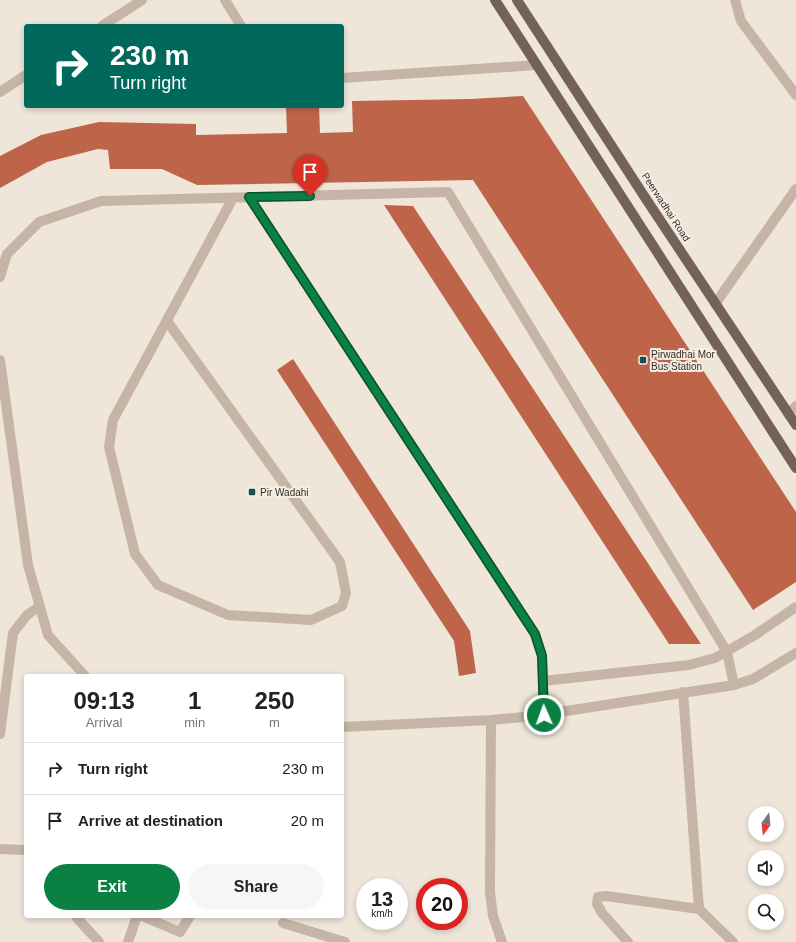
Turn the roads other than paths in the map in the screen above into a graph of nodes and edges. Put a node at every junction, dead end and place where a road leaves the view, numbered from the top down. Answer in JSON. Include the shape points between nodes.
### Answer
{"nodes":[{"id":1,"x":142,"y":0,"type":"edge"},
{"id":2,"x":225,"y":0,"type":"edge"},
{"id":3,"x":495,"y":0,"type":"edge"},
{"id":4,"x":517,"y":0,"type":"edge"},
{"id":5,"x":735,"y":0,"type":"edge"},
{"id":6,"x":105,"y":24,"type":"edge"},
{"id":7,"x":240,"y":24,"type":"edge"},
{"id":8,"x":537,"y":65,"type":"junction"},
{"id":9,"x":24,"y":76,"type":"edge"},
{"id":10,"x":344,"y":78,"type":"edge"},
{"id":11,"x":0,"y":92,"type":"edge"},
{"id":12,"x":796,"y":95,"type":"edge"},
{"id":13,"x":796,"y":189,"type":"edge"},
{"id":14,"x":249,"y":197,"type":"junction"},
{"id":15,"x":233,"y":198,"type":"junction"},
{"id":16,"x":2,"y":265,"type":"edge"},
{"id":17,"x":0,"y":277,"type":"edge"},
{"id":18,"x":715,"y":304,"type":"junction"},
{"id":19,"x":167,"y":321,"type":"junction"},
{"id":20,"x":0,"y":365,"type":"edge"},
{"id":21,"x":792,"y":410,"type":"edge"},
{"id":22,"x":796,"y":425,"type":"edge"},
{"id":23,"x":796,"y":468,"type":"edge"},
{"id":24,"x":40,"y":606,"type":"junction"},
{"id":25,"x":796,"y":607,"type":"edge"},
{"id":26,"x":727,"y":652,"type":"junction"},
{"id":27,"x":796,"y":653,"type":"edge"},
{"id":28,"x":5,"y":666,"type":"edge"},
{"id":29,"x":83,"y":674,"type":"edge"},
{"id":30,"x":544,"y":681,"type":"junction"},
{"id":31,"x":734,"y":684,"type":"junction"},
{"id":32,"x":683,"y":692,"type":"junction"},
{"id":33,"x":544,"y":715,"type":"junction"},
{"id":34,"x":1,"y":716,"type":"edge"},
{"id":35,"x":491,"y":720,"type":"junction"},
{"id":36,"x":344,"y":726,"type":"edge"},
{"id":37,"x":0,"y":734,"type":"edge"},
{"id":38,"x":0,"y":849,"type":"edge"},
{"id":39,"x":24,"y":850,"type":"edge"},
{"id":40,"x":699,"y":909,"type":"junction"},
{"id":41,"x":77,"y":918,"type":"dead end"},
{"id":42,"x":137,"y":918,"type":"edge"},
{"id":43,"x":147,"y":918,"type":"edge"},
{"id":44,"x":189,"y":918,"type":"edge"},
{"id":45,"x":284,"y":923,"type":"dead end"},
{"id":46,"x":99,"y":942,"type":"edge"},
{"id":47,"x":128,"y":942,"type":"edge"},
{"id":48,"x":345,"y":942,"type":"edge"},
{"id":49,"x":502,"y":942,"type":"edge"},
{"id":50,"x":628,"y":942,"type":"edge"},
{"id":51,"x":733,"y":942,"type":"edge"}],
"edges":[{"from":1,"to":6,"type":"street"},
{"from":2,"to":7,"type":"street"},
{"from":3,"to":8,"type":"main road"},
{"from":4,"to":18,"type":"main road","name":"Peerwadhai Road"},
{"from":5,"to":12,"type":"street","via":[[740,21]]},
{"from":8,"to":10,"type":"street"},
{"from":8,"to":23,"type":"main road"},
{"from":9,"to":11,"type":"street"},
{"from":13,"to":18,"type":"street"},
{"from":14,"to":15,"type":"street"},
{"from":14,"to":26,"type":"street","via":[[448,192]]},
{"from":14,"to":30,"type":"street","via":[[535,634],[542,656]]},
{"from":15,"to":16,"type":"street","via":[[101,201],[39,222],[7,254]]},
{"from":15,"to":19,"type":"street"},
{"from":16,"to":17,"type":"street"},
{"from":18,"to":21,"type":"main road","name":"Peerwadhai Road"},
{"from":19,"to":19,"type":"street","via":[[113,420],[109,447],[135,554],[158,585],[228,615],[311,620],[342,606],[346,593],[340,562]]},
{"from":20,"to":24,"type":"street","via":[[28,564]]},
{"from":21,"to":22,"type":"main road","name":"Peerwadhai Road"},
{"from":24,"to":28,"type":"street","via":[[27,615],[13,633]]},
{"from":24,"to":29,"type":"street","via":[[48,635]]},
{"from":25,"to":26,"type":"street"},
{"from":26,"to":30,"type":"street","via":[[689,665]]},
{"from":26,"to":31,"type":"street"},
{"from":27,"to":31,"type":"street","via":[[753,679]]},
{"from":28,"to":34,"type":"street"},
{"from":30,"to":33,"type":"street"},
{"from":31,"to":32,"type":"street"},
{"from":32,"to":33,"type":"street"},
{"from":32,"to":40,"type":"street"},
{"from":33,"to":35,"type":"street"},
{"from":34,"to":37,"type":"street"},
{"from":35,"to":36,"type":"street"},
{"from":35,"to":49,"type":"street","via":[[490,892],[493,916]]},
{"from":38,"to":39,"type":"street"},
{"from":40,"to":50,"type":"street","via":[[598,897],[597,904],[602,913]]},
{"from":40,"to":51,"type":"street"},
{"from":41,"to":46,"type":"street"},
{"from":42,"to":47,"type":"street"},
{"from":43,"to":44,"type":"street","via":[[180,932]]},
{"from":45,"to":48,"type":"street"}]}
